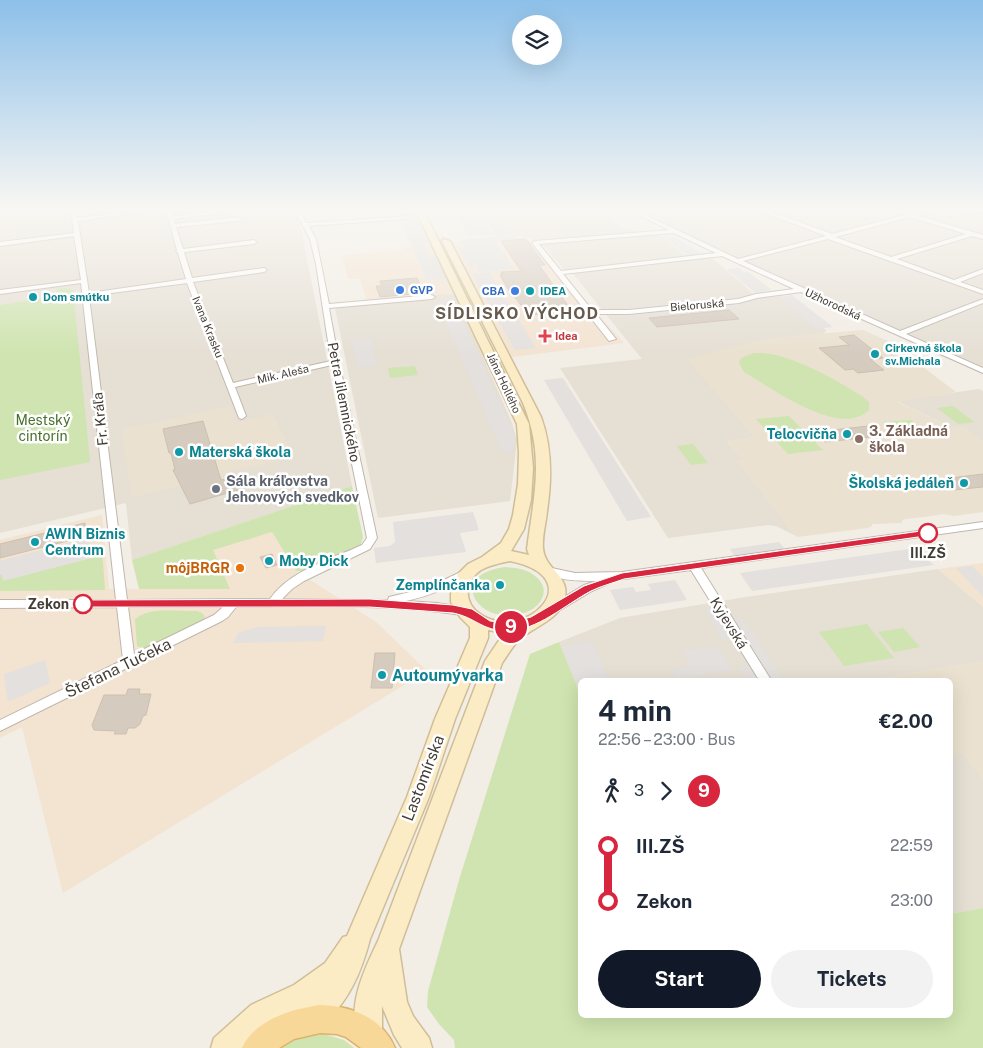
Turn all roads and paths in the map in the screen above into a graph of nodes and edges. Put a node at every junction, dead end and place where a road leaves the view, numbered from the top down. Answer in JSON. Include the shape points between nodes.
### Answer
{"nodes":[{"id":1,"x":81,"y":258,"type":"edge"},
{"id":2,"x":182,"y":258,"type":"edge"},
{"id":3,"x":317,"y":258,"type":"edge"},
{"id":4,"x":449,"y":258,"type":"edge"},
{"id":5,"x":547,"y":258,"type":"edge"},
{"id":6,"x":690,"y":258,"type":"edge"},
{"id":7,"x":731,"y":258,"type":"edge"},
{"id":8,"x":749,"y":258,"type":"edge"},
{"id":9,"x":887,"y":258,"type":"edge"},
{"id":10,"x":898,"y":258,"type":"edge"},
{"id":11,"x":892,"y":260,"type":"junction"},
{"id":12,"x":737,"y":261,"type":"junction"},
{"id":13,"x":264,"y":270,"type":"dead end"},
{"id":14,"x":983,"y":271,"type":"edge"},
{"id":15,"x":559,"y":273,"type":"junction"},
{"id":16,"x":189,"y":279,"type":"junction"},
{"id":17,"x":84,"y":281,"type":"junction"},
{"id":18,"x":954,"y":282,"type":"junction"},
{"id":19,"x":802,"y":290,"type":"junction"},
{"id":20,"x":0,"y":292,"type":"edge"},
{"id":21,"x":983,"y":292,"type":"edge"},
{"id":22,"x":86,"y":295,"type":"junction"},
{"id":23,"x":432,"y":297,"type":"dead end"},
{"id":24,"x":983,"y":301,"type":"edge"},
{"id":25,"x":326,"y":306,"type":"junction"},
{"id":26,"x":590,"y":312,"type":"junction"},
{"id":27,"x":899,"y":334,"type":"junction"},
{"id":28,"x":612,"y":339,"type":"dead end"},
{"id":29,"x":335,"y":362,"type":"junction"},
{"id":30,"x":983,"y":372,"type":"edge"},
{"id":31,"x":231,"y":386,"type":"junction"},
{"id":32,"x":242,"y":416,"type":"dead end"},
{"id":33,"x":535,"y":451,"type":"junction"},
{"id":34,"x":983,"y":526,"type":"edge"},
{"id":35,"x":489,"y":560,"type":"junction"},
{"id":36,"x":694,"y":566,"type":"junction"},
{"id":37,"x":544,"y":567,"type":"junction"},
{"id":38,"x":466,"y":573,"type":"junction"},
{"id":39,"x":622,"y":576,"type":"junction"},
{"id":40,"x":370,"y":603,"type":"junction"},
{"id":41,"x":0,"y":604,"type":"edge"},
{"id":42,"x":122,"y":604,"type":"junction"},
{"id":43,"x":232,"y":604,"type":"junction"},
{"id":44,"x":273,"y":604,"type":"junction"},
{"id":45,"x":470,"y":614,"type":"junction"},
{"id":46,"x":542,"y":615,"type":"junction"},
{"id":47,"x":129,"y":663,"type":"junction"},
{"id":48,"x":764,"y":678,"type":"edge"},
{"id":49,"x":0,"y":726,"type":"edge"},
{"id":50,"x":418,"y":797,"type":"junction"},
{"id":51,"x":441,"y":802,"type":"junction"},
{"id":52,"x":358,"y":939,"type":"junction"},
{"id":53,"x":388,"y":947,"type":"junction"},
{"id":54,"x":306,"y":1020,"type":"junction"},
{"id":55,"x":374,"y":1042,"type":"edge"},
{"id":56,"x":224,"y":1048,"type":"edge"},
{"id":57,"x":257,"y":1048,"type":"edge"},
{"id":58,"x":419,"y":1048,"type":"edge"}],
"edges":[{"from":1,"to":17,"type":"street","name":"Fr. Kráľa"},
{"from":2,"to":16,"type":"street","name":"Ivana Krasku"},
{"from":3,"to":25,"type":"street","name":"Petra Jilemnického"},
{"from":4,"to":33,"type":"street","name":"Jána Hollého","via":[[504,368]]},
{"from":5,"to":15,"type":"street"},
{"from":6,"to":15,"type":"street"},
{"from":7,"to":12,"type":"street","name":"Užhorodská"},
{"from":8,"to":12,"type":"street"},
{"from":9,"to":11,"type":"street"},
{"from":10,"to":11,"type":"street"},
{"from":11,"to":18,"type":"street"},
{"from":12,"to":19,"type":"street","name":"Užhorodská"},
{"from":13,"to":16,"type":"street"},
{"from":14,"to":18,"type":"street"},
{"from":15,"to":26,"type":"street"},
{"from":16,"to":22,"type":"street"},
{"from":16,"to":31,"type":"street","name":"Ivana Krasku"},
{"from":17,"to":20,"type":"street"},
{"from":17,"to":22,"type":"street","name":"Fr. Kráľa"},
{"from":18,"to":21,"type":"street"},
{"from":19,"to":26,"type":"street","name":"Bieloruská","via":[[739,301],[629,312]]},
{"from":19,"to":27,"type":"street","name":"Užhorodská"},
{"from":22,"to":42,"type":"street","name":"Fr. Kráľa"},
{"from":23,"to":25,"type":"street"},
{"from":24,"to":27,"type":"street"},
{"from":25,"to":29,"type":"street","name":"Petra Jilemnického"},
{"from":26,"to":28,"type":"street"},
{"from":27,"to":30,"type":"street","name":"Užhorodská"},
{"from":29,"to":31,"type":"street","name":"Mik. Aleša"},
{"from":29,"to":44,"type":"street","name":"Petra Jilemnického","via":[[372,538],[366,547],[296,580],[277,594]]},
{"from":31,"to":32,"type":"street","name":"Ivana Krasku"},
{"from":33,"to":35,"type":"street","name":"Jána Hollého","via":[[516,528],[509,544]]},
{"from":33,"to":37,"type":"street","name":"Jána Hollého","via":[[544,482],[536,553]]},
{"from":34,"to":36,"type":"street"},
{"from":35,"to":37,"type":"street","via":[[520,557]]},
{"from":35,"to":38,"type":"street"},
{"from":36,"to":39,"type":"street"},
{"from":36,"to":48,"type":"street","name":"Kyjevská"},
{"from":37,"to":39,"type":"street","via":[[569,576]]},
{"from":37,"to":46,"type":"street","via":[[557,590],[556,600]]},
{"from":38,"to":40,"type":"street","via":[[422,594]]},
{"from":38,"to":45,"type":"street","via":[[459,592],[460,600]]},
{"from":39,"to":46,"type":"street","via":[[588,588]]},
{"from":40,"to":44,"type":"street"},
{"from":40,"to":45,"type":"street","via":[[437,607]]},
{"from":41,"to":42,"type":"street"},
{"from":42,"to":43,"type":"street"},
{"from":42,"to":47,"type":"street","name":"Fr. Kráľa"},
{"from":43,"to":44,"type":"street"},
{"from":43,"to":47,"type":"street","name":"Štefana Tučeka","via":[[218,618]]},
{"from":45,"to":46,"type":"street","via":[[500,627],[517,626]]},
{"from":45,"to":50,"type":"street","name":"Lastomírska","via":[[479,627],[479,638],[445,719]]},
{"from":46,"to":51,"type":"street","via":[[511,637],[494,661]]},
{"from":47,"to":49,"type":"street","name":"Štefana Tučeka"},
{"from":50,"to":51,"type":"street"},
{"from":50,"to":52,"type":"street","name":"Lastomírska"},
{"from":51,"to":53,"type":"street"},
{"from":52,"to":54,"type":"street","via":[[346,974],[330,998]]},
{"from":52,"to":56,"type":"street","via":[[334,972],[323,981],[260,1014]]},
{"from":53,"to":55,"type":"street","via":[[372,980],[368,1016]]},
{"from":53,"to":58,"type":"street","via":[[388,982],[392,1001],[399,1020]]},
{"from":54,"to":55,"type":"main road","via":[[340,1020],[355,1026]]},
{"from":54,"to":57,"type":"main road","via":[[281,1030]]}]}
